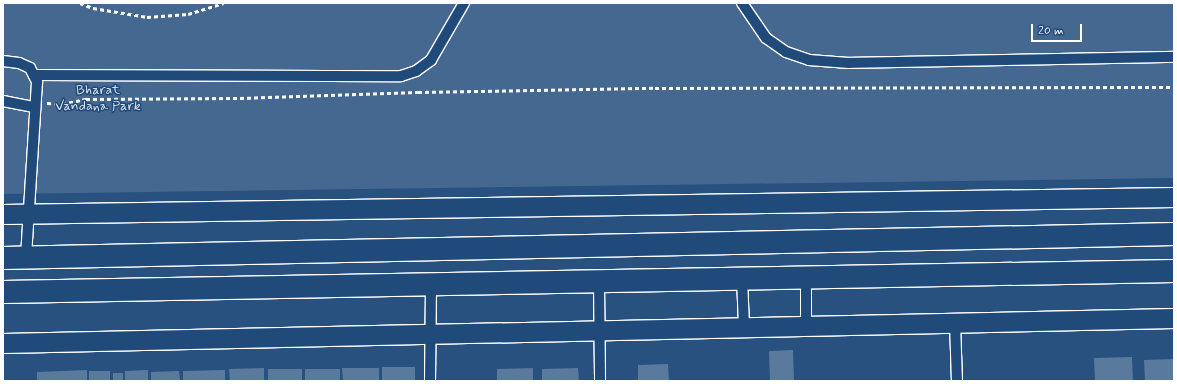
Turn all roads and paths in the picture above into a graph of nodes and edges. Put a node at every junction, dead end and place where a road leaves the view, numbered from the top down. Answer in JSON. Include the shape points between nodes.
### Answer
{"nodes":[{"id":1,"x":80,"y":3,"type":"edge"},
{"id":2,"x":222,"y":3,"type":"edge"},
{"id":3,"x":464,"y":3,"type":"edge"},
{"id":4,"x":742,"y":3,"type":"edge"},
{"id":5,"x":1174,"y":57,"type":"edge"},
{"id":6,"x":3,"y":61,"type":"edge"},
{"id":7,"x":34,"y":74,"type":"junction"},
{"id":8,"x":1174,"y":87,"type":"edge"},
{"id":9,"x":3,"y":101,"type":"edge"},
{"id":10,"x":35,"y":104,"type":"junction"},
{"id":11,"x":1174,"y":197,"type":"edge"},
{"id":12,"x":3,"y":214,"type":"edge"},
{"id":13,"x":27,"y":214,"type":"junction"},
{"id":14,"x":1174,"y":234,"type":"edge"},
{"id":15,"x":3,"y":258,"type":"edge"},
{"id":16,"x":26,"y":258,"type":"junction"},
{"id":17,"x":1174,"y":271,"type":"edge"},
{"id":18,"x":806,"y":277,"type":"junction"},
{"id":19,"x":742,"y":278,"type":"junction"},
{"id":20,"x":599,"y":281,"type":"junction"},
{"id":21,"x":431,"y":284,"type":"junction"},
{"id":22,"x":3,"y":292,"type":"edge"},
{"id":23,"x":1174,"y":318,"type":"edge"},
{"id":24,"x":955,"y":322,"type":"junction"},
{"id":25,"x":806,"y":325,"type":"junction"},
{"id":26,"x":744,"y":326,"type":"junction"},
{"id":27,"x":599,"y":330,"type":"junction"},
{"id":28,"x":429,"y":334,"type":"junction"},
{"id":29,"x":3,"y":344,"type":"edge"},
{"id":30,"x":430,"y":381,"type":"edge"},
{"id":31,"x":600,"y":381,"type":"edge"},
{"id":32,"x":957,"y":381,"type":"edge"}],
"edges":[{"from":1,"to":2,"type":"path","via":[[93,8],[147,16],[188,14]]},
{"from":3,"to":7,"type":"lane","via":[[431,60],[416,71],[401,76]]},
{"from":4,"to":5,"type":"lane","via":[[766,38],[786,52],[809,60],[864,63]]},
{"from":6,"to":7,"type":"lane","via":[[19,63]]},
{"from":7,"to":10,"type":"lane"},
{"from":8,"to":10,"type":"path","via":[[663,88],[86,99],[62,104]]},
{"from":9,"to":10,"type":"lane"},
{"from":10,"to":13,"type":"lane"},
{"from":11,"to":13,"type":"street"},
{"from":12,"to":13,"type":"street"},
{"from":13,"to":16,"type":"lane"},
{"from":14,"to":16,"type":"street"},
{"from":15,"to":16,"type":"street"},
{"from":17,"to":18,"type":"street"},
{"from":18,"to":19,"type":"street"},
{"from":18,"to":25,"type":"lane"},
{"from":19,"to":20,"type":"street"},
{"from":19,"to":26,"type":"lane"},
{"from":20,"to":21,"type":"street"},
{"from":20,"to":27,"type":"lane"},
{"from":21,"to":22,"type":"street"},
{"from":21,"to":28,"type":"lane"},
{"from":23,"to":24,"type":"street"},
{"from":24,"to":25,"type":"street"},
{"from":24,"to":32,"type":"lane"},
{"from":25,"to":26,"type":"street"},
{"from":26,"to":27,"type":"street"},
{"from":27,"to":28,"type":"street"},
{"from":27,"to":31,"type":"lane"},
{"from":28,"to":29,"type":"street"},
{"from":28,"to":30,"type":"lane"}]}
